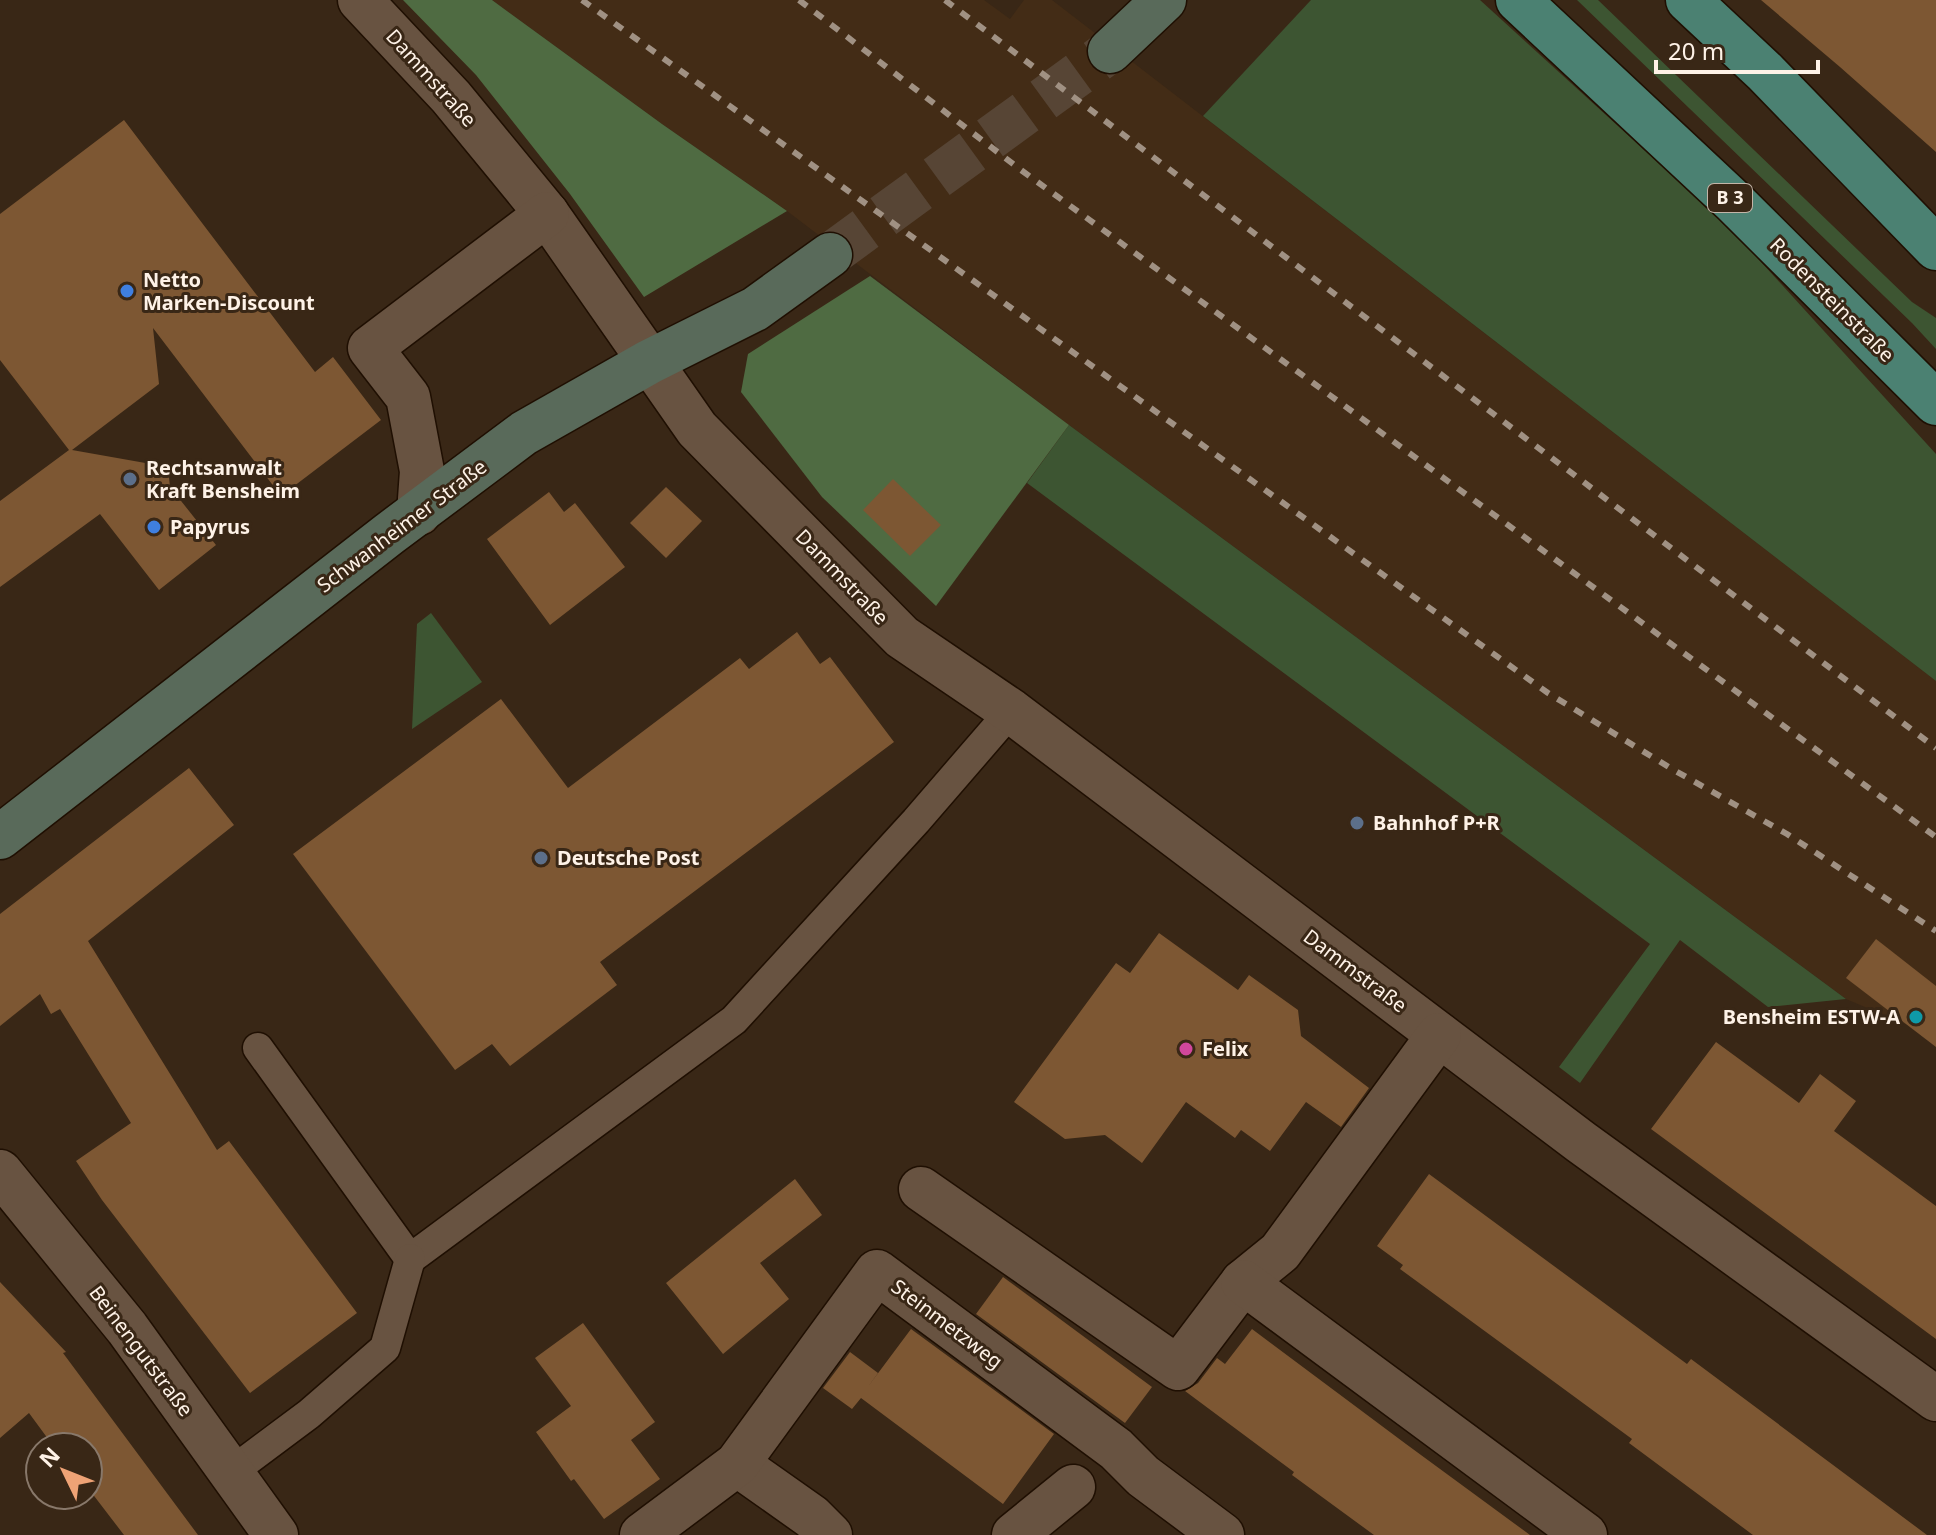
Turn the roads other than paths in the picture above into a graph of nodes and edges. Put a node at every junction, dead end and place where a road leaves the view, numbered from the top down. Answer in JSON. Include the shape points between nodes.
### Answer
{"nodes":[{"id":1,"x":360,"y":0,"type":"edge"},
{"id":2,"x":1164,"y":0,"type":"edge"},
{"id":3,"x":1518,"y":0,"type":"edge"},
{"id":4,"x":1688,"y":0,"type":"edge"},
{"id":5,"x":1110,"y":51,"type":"tunnel mouth"},
{"id":6,"x":547,"y":214,"type":"junction"},
{"id":7,"x":1936,"y":248,"type":"edge"},
{"id":8,"x":830,"y":255,"type":"tunnel mouth"},
{"id":9,"x":649,"y":362,"type":"junction"},
{"id":10,"x":1936,"y":403,"type":"edge"},
{"id":11,"x":419,"y":513,"type":"junction"},
{"id":12,"x":1011,"y":711,"type":"junction"},
{"id":13,"x":0,"y":837,"type":"edge"},
{"id":14,"x":1439,"y":1035,"type":"junction"},
{"id":15,"x":258,"y":1048,"type":"dead end"},
{"id":16,"x":0,"y":1172,"type":"edge"},
{"id":17,"x":921,"y":1189,"type":"dead end"},
{"id":18,"x":410,"y":1259,"type":"junction"},
{"id":19,"x":1243,"y":1282,"type":"junction"},
{"id":20,"x":1936,"y":1399,"type":"edge"},
{"id":21,"x":737,"y":1464,"type":"junction"},
{"id":22,"x":230,"y":1473,"type":"junction"},
{"id":23,"x":1073,"y":1487,"type":"dead end"},
{"id":24,"x":276,"y":1535,"type":"edge"},
{"id":25,"x":642,"y":1535,"type":"edge"},
{"id":26,"x":830,"y":1535,"type":"edge"},
{"id":27,"x":1014,"y":1535,"type":"edge"},
{"id":28,"x":1222,"y":1535,"type":"edge"},
{"id":29,"x":1585,"y":1535,"type":"edge"}],
"edges":[{"from":1,"to":6,"type":"street","name":"Dammstraße","via":[[451,97]]},
{"from":2,"to":5,"type":"main road"},
{"from":3,"to":10,"type":"main road","name":"Rodensteinstraße","number":"B 3","via":[[1734,202]]},
{"from":4,"to":7,"type":"main road"},
{"from":6,"to":9,"type":"street","name":"Dammstraße"},
{"from":6,"to":11,"type":"street","via":[[370,348],[408,397],[422,471]]},
{"from":8,"to":9,"type":"main road","name":"Schwanheimer Straße","via":[[755,309]]},
{"from":9,"to":11,"type":"main road","name":"Schwanheimer Straße","via":[[524,433]]},
{"from":9,"to":12,"type":"street","name":"Dammstraße","via":[[697,429],[902,637]]},
{"from":11,"to":13,"type":"main road","name":"Schwanheimer Straße"},
{"from":12,"to":14,"type":"street","name":"Dammstraße"},
{"from":12,"to":18,"type":"lane","via":[[734,1020]]},
{"from":14,"to":19,"type":"street","via":[[1280,1252]]},
{"from":14,"to":20,"type":"street","name":"Dammstraße"},
{"from":15,"to":18,"type":"lane"},
{"from":16,"to":22,"type":"street","name":"Beinengutstraße","via":[[127,1328]]},
{"from":17,"to":19,"type":"street","via":[[1178,1368]]},
{"from":18,"to":22,"type":"lane","via":[[385,1348]]},
{"from":19,"to":29,"type":"street"},
{"from":21,"to":25,"type":"street","name":"Steinmetzweg"},
{"from":21,"to":26,"type":"street"},
{"from":21,"to":28,"type":"street","name":"Steinmetzweg","via":[[877,1272],[1116,1449]]},
{"from":22,"to":24,"type":"street","name":"Beinengutstraße"},
{"from":23,"to":27,"type":"street"}]}
